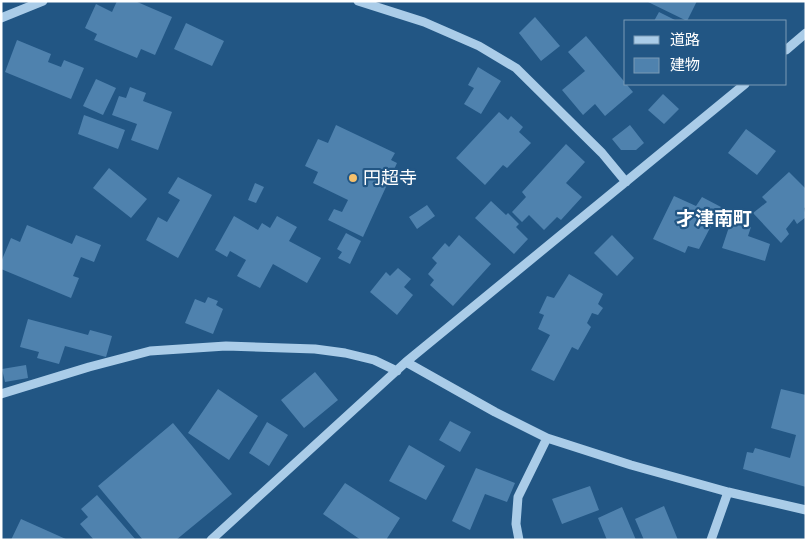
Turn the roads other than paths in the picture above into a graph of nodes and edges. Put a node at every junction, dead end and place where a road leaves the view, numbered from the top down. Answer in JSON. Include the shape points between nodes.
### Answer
{"nodes":[{"id":1,"x":43,"y":1,"type":"edge"},
{"id":2,"x":358,"y":1,"type":"edge"},
{"id":3,"x":1,"y":18,"type":"edge"},
{"id":4,"x":806,"y":33,"type":"edge"},
{"id":5,"x":787,"y":49,"type":"edge"},
{"id":6,"x":744,"y":85,"type":"edge"},
{"id":7,"x":626,"y":182,"type":"junction"},
{"id":8,"x":406,"y":362,"type":"junction"},
{"id":9,"x":397,"y":371,"type":"junction"},
{"id":10,"x":1,"y":394,"type":"edge"},
{"id":11,"x":547,"y":438,"type":"junction"},
{"id":12,"x":728,"y":492,"type":"junction"},
{"id":13,"x":806,"y":510,"type":"edge"},
{"id":14,"x":211,"y":540,"type":"edge"},
{"id":15,"x":518,"y":540,"type":"edge"},
{"id":16,"x":711,"y":540,"type":"edge"}],
"edges":[{"from":1,"to":3,"type":"street"},
{"from":2,"to":7,"type":"street","via":[[424,22],[479,46],[516,68],[602,153]]},
{"from":4,"to":5,"type":"street"},
{"from":6,"to":7,"type":"street"},
{"from":7,"to":8,"type":"street"},
{"from":8,"to":9,"type":"street"},
{"from":8,"to":11,"type":"street"},
{"from":9,"to":10,"type":"street","via":[[374,360],[345,353],[226,346],[150,351]]},
{"from":9,"to":14,"type":"street"},
{"from":11,"to":12,"type":"street"},
{"from":11,"to":15,"type":"street","via":[[518,497]]},
{"from":12,"to":13,"type":"street"},
{"from":12,"to":16,"type":"street"}]}
